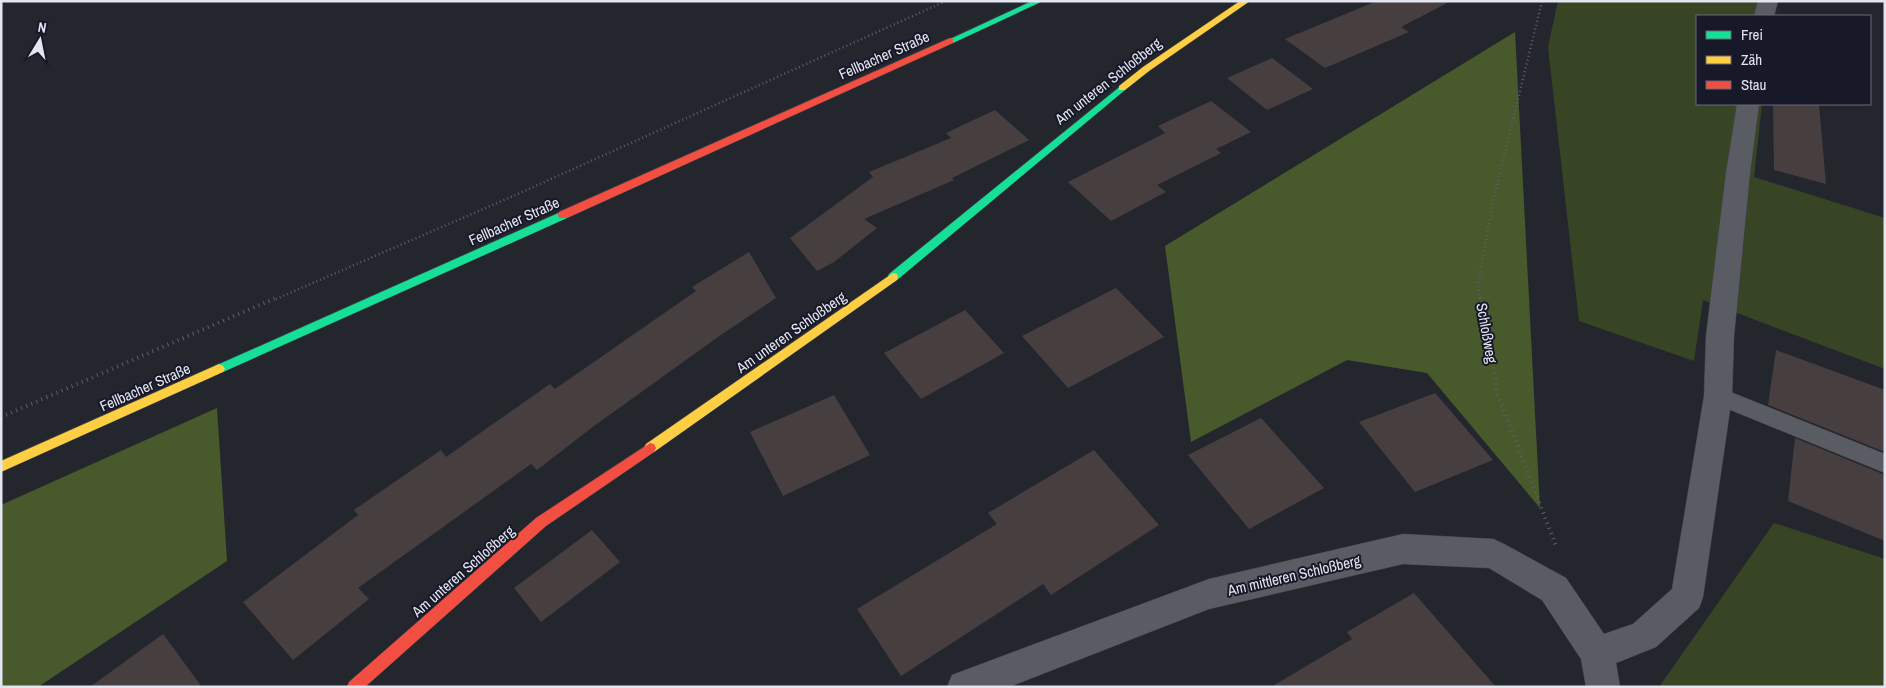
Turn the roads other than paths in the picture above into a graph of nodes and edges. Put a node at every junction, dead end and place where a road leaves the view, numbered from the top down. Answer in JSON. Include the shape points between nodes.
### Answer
{"nodes":[{"id":1,"x":1040,"y":1,"type":"edge"},
{"id":2,"x":1246,"y":1,"type":"edge"},
{"id":3,"x":1768,"y":1,"type":"edge"},
{"id":4,"x":1764,"y":15,"type":"edge"},
{"id":5,"x":1748,"y":105,"type":"edge"},
{"id":6,"x":1718,"y":396,"type":"junction"},
{"id":7,"x":1885,"y":464,"type":"edge"},
{"id":8,"x":1,"y":468,"type":"edge"},
{"id":9,"x":1597,"y":653,"type":"junction"},
{"id":10,"x":354,"y":687,"type":"edge"},
{"id":11,"x":964,"y":687,"type":"edge"},
{"id":12,"x":1603,"y":687,"type":"edge"}],
"edges":[{"from":1,"to":8,"type":"street","name":"Fellbacher Straße"},
{"from":2,"to":10,"type":"street","name":"Am unteren Schloßberg","via":[[1146,68],[887,282],[541,522]]},
{"from":3,"to":4,"type":"street"},
{"from":5,"to":6,"type":"street","via":[[1720,336]]},
{"from":6,"to":7,"type":"lane"},
{"from":6,"to":9,"type":"street","via":[[1687,597],[1644,636]]},
{"from":9,"to":11,"type":"street","name":"Am mittleren Schloßberg","via":[[1554,590],[1493,554],[1403,550],[1209,594]]},
{"from":9,"to":12,"type":"street"}]}
